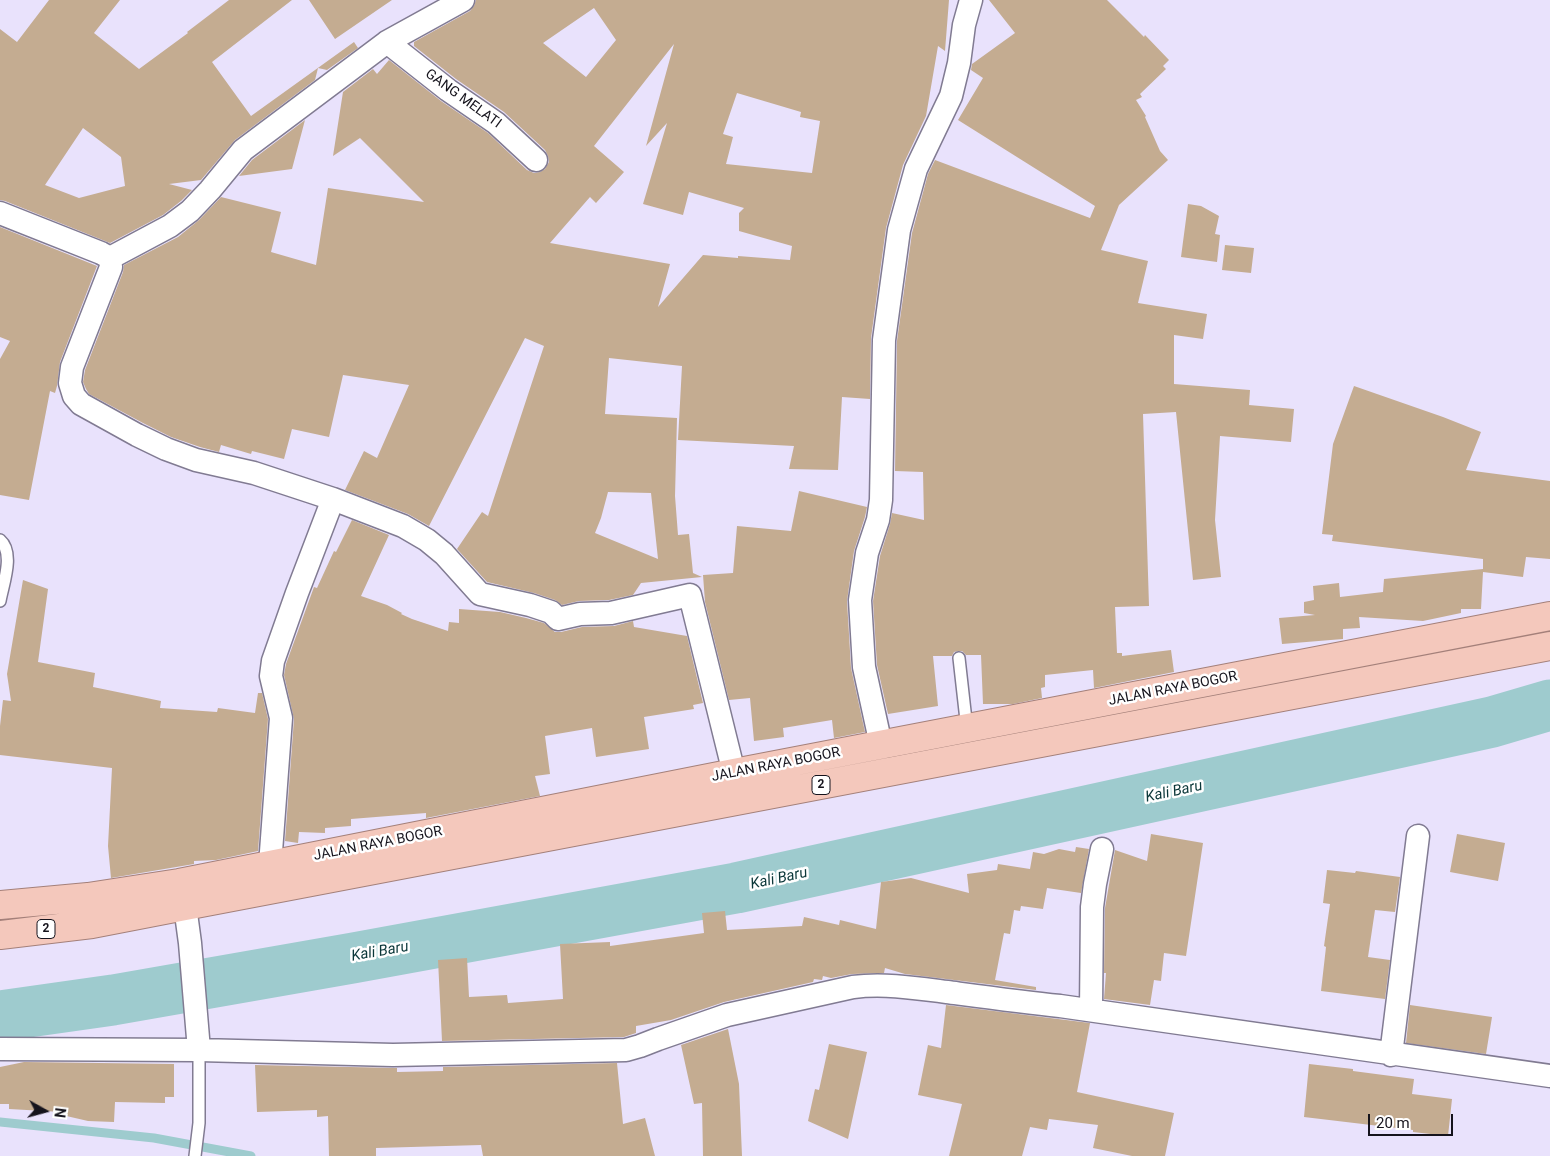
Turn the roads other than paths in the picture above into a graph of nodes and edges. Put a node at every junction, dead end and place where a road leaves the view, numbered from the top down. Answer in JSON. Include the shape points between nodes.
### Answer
{"nodes":[{"id":1,"x":463,"y":0,"type":"edge"},
{"id":2,"x":971,"y":0,"type":"edge"},
{"id":3,"x":387,"y":42,"type":"junction"},
{"id":4,"x":536,"y":160,"type":"dead end"},
{"id":5,"x":0,"y":213,"type":"edge"},
{"id":6,"x":110,"y":258,"type":"junction"},
{"id":7,"x":333,"y":499,"type":"junction"},
{"id":8,"x":0,"y":540,"type":"edge"},
{"id":9,"x":0,"y":601,"type":"edge"},
{"id":10,"x":1550,"y":616,"type":"edge"},
{"id":11,"x":1550,"y":646,"type":"edge"},
{"id":12,"x":959,"y":658,"type":"dead end"},
{"id":13,"x":967,"y":729,"type":"junction"},
{"id":14,"x":881,"y":745,"type":"junction"},
{"id":15,"x":734,"y":773,"type":"junction"},
{"id":16,"x":1418,"y":836,"type":"dead end"},
{"id":17,"x":1102,"y":849,"type":"dead end"},
{"id":18,"x":270,"y":865,"type":"junction"},
{"id":19,"x":182,"y":895,"type":"junction"},
{"id":20,"x":0,"y":905,"type":"edge"},
{"id":21,"x":0,"y":935,"type":"edge"},
{"id":22,"x":1091,"y":1010,"type":"junction"},
{"id":23,"x":199,"y":1040,"type":"junction"},
{"id":24,"x":0,"y":1049,"type":"edge"},
{"id":25,"x":1391,"y":1054,"type":"junction"},
{"id":26,"x":1550,"y":1076,"type":"edge"},
{"id":27,"x":195,"y":1156,"type":"edge"}],
"edges":[{"from":1,"to":3,"type":"street"},
{"from":2,"to":14,"type":"street","via":[[952,96],[916,169],[899,230],[884,340],[881,500],[867,553],[860,600],[864,667]]},
{"from":3,"to":4,"type":"street","name":"GANG MELATI","via":[[496,123]]},
{"from":3,"to":6,"type":"street","via":[[243,150],[190,211],[170,226]]},
{"from":5,"to":6,"type":"street"},
{"from":6,"to":7,"type":"street","via":[[111,268],[72,367],[70,383],[81,404],[166,449]]},
{"from":7,"to":15,"type":"street","via":[[402,526],[428,540],[480,594],[530,605],[551,612],[558,619],[611,613],[690,596]]},
{"from":7,"to":18,"type":"street","via":[[273,661],[272,676],[281,718]]},
{"from":8,"to":9,"type":"lane","via":[[5,544],[8,560]]},
{"from":10,"to":13,"type":"highway","name":"JALAN RAYA BOGOR","number":"2"},
{"from":11,"to":19,"type":"highway","name":"JALAN RAYA BOGOR","number":"2"},
{"from":12,"to":13,"type":"lane"},
{"from":13,"to":14,"type":"highway","name":"JALAN RAYA BOGOR","number":"2"},
{"from":14,"to":15,"type":"highway","name":"JALAN RAYA BOGOR","number":"2"},
{"from":15,"to":18,"type":"highway","name":"JALAN RAYA BOGOR","number":"2"},
{"from":16,"to":25,"type":"street"},
{"from":17,"to":22,"type":"street","via":[[1092,907]]},
{"from":18,"to":19,"type":"highway","name":"JALAN RAYA BOGOR","number":"2"},
{"from":19,"to":20,"type":"highway","name":"JALAN RAYA BOGOR","number":"2","via":[[88,897]]},
{"from":19,"to":21,"type":"highway","name":"JALAN RAYA BOGOR","number":"2","via":[[92,924]]},
{"from":19,"to":23,"type":"street"},
{"from":22,"to":23,"type":"street","via":[[866,985],[727,1015],[626,1050],[393,1055]]},
{"from":22,"to":25,"type":"street"},
{"from":23,"to":24,"type":"street"},
{"from":23,"to":27,"type":"lane"},
{"from":25,"to":26,"type":"street"}]}
